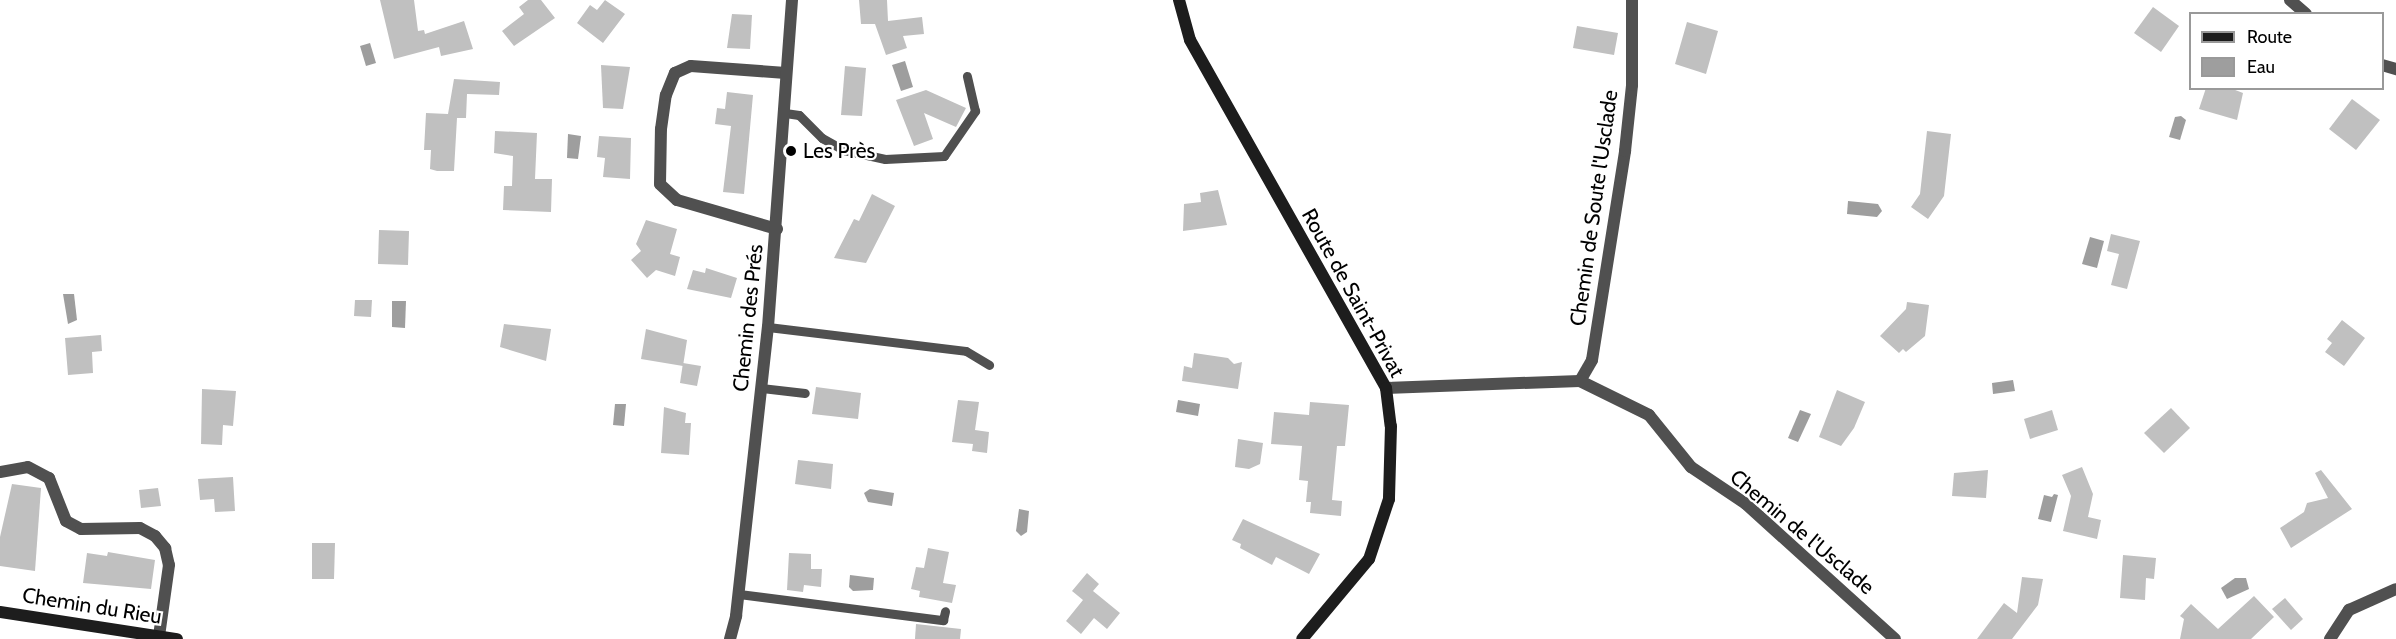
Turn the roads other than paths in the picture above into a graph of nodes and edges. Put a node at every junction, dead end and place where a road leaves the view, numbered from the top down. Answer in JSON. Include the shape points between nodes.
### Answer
{"nodes":[{"id":1,"x":792,"y":0,"type":"edge"},
{"id":2,"x":1179,"y":0,"type":"edge"},
{"id":3,"x":1632,"y":0,"type":"edge"},
{"id":4,"x":2289,"y":0,"type":"edge"},
{"id":5,"x":2304,"y":12,"type":"edge"},
{"id":6,"x":786,"y":73,"type":"junction"},
{"id":7,"x":968,"y":76,"type":"dead end"},
{"id":8,"x":785,"y":113,"type":"junction"},
{"id":9,"x":777,"y":229,"type":"junction"},
{"id":10,"x":768,"y":327,"type":"junction"},
{"id":11,"x":989,"y":365,"type":"dead end"},
{"id":12,"x":1580,"y":381,"type":"junction"},
{"id":13,"x":761,"y":388,"type":"junction"},
{"id":14,"x":1386,"y":388,"type":"junction"},
{"id":15,"x":805,"y":393,"type":"dead end"},
{"id":16,"x":0,"y":472,"type":"edge"},
{"id":17,"x":2396,"y":589,"type":"edge"},
{"id":18,"x":739,"y":594,"type":"junction"},
{"id":19,"x":945,"y":611,"type":"dead end"},
{"id":20,"x":0,"y":612,"type":"edge"},
{"id":21,"x":159,"y":636,"type":"junction"},
{"id":22,"x":177,"y":639,"type":"edge"},
{"id":23,"x":730,"y":639,"type":"edge"},
{"id":24,"x":1302,"y":639,"type":"edge"},
{"id":25,"x":1895,"y":639,"type":"edge"},
{"id":26,"x":2330,"y":639,"type":"edge"}],
"edges":[{"from":1,"to":6,"type":"street","name":"Chemin des Prés"},
{"from":2,"to":14,"type":"street","name":"Route de Saint-Privat","via":[[1196,50]]},
{"from":3,"to":12,"type":"street","name":"Chemin de Soute l'Usclade","via":[[1632,85],[1625,151],[1592,360]]},
{"from":4,"to":5,"type":"street"},
{"from":6,"to":8,"type":"street","name":"Chemin des Prés"},
{"from":6,"to":9,"type":"street","via":[[691,66],[675,73],[666,95],[661,129],[660,184],[677,200],[748,224]]},
{"from":7,"to":8,"type":"lane","via":[[975,111],[944,156],[885,159],[844,150],[822,138],[799,115]]},
{"from":8,"to":9,"type":"street","name":"Chemin des Prés"},
{"from":9,"to":10,"type":"street","name":"Chemin des Prés"},
{"from":10,"to":11,"type":"lane","via":[[966,351]]},
{"from":10,"to":13,"type":"street","name":"Chemin des Prés"},
{"from":12,"to":14,"type":"street","name":"Chemin de l'Usclade"},
{"from":12,"to":25,"type":"street","name":"Chemin de l'Usclade","via":[[1649,415],[1691,466],[1746,504]]},
{"from":13,"to":15,"type":"lane"},
{"from":13,"to":18,"type":"street","name":"Chemin des Prés"},
{"from":14,"to":24,"type":"street","name":"Route de Saint-Privat","via":[[1391,426],[1389,499],[1369,560]]},
{"from":16,"to":21,"type":"street","via":[[28,467],[49,478],[66,520],[81,529],[140,528],[155,536],[165,548],[169,565]]},
{"from":17,"to":26,"type":"street","via":[[2349,610]]},
{"from":18,"to":19,"type":"lane","via":[[943,620]]},
{"from":18,"to":23,"type":"street","name":"Chemin des Prés"},
{"from":20,"to":21,"type":"street","name":"Chemin du Rieu"},
{"from":21,"to":22,"type":"street","name":"Chemin du Rieu"}]}
